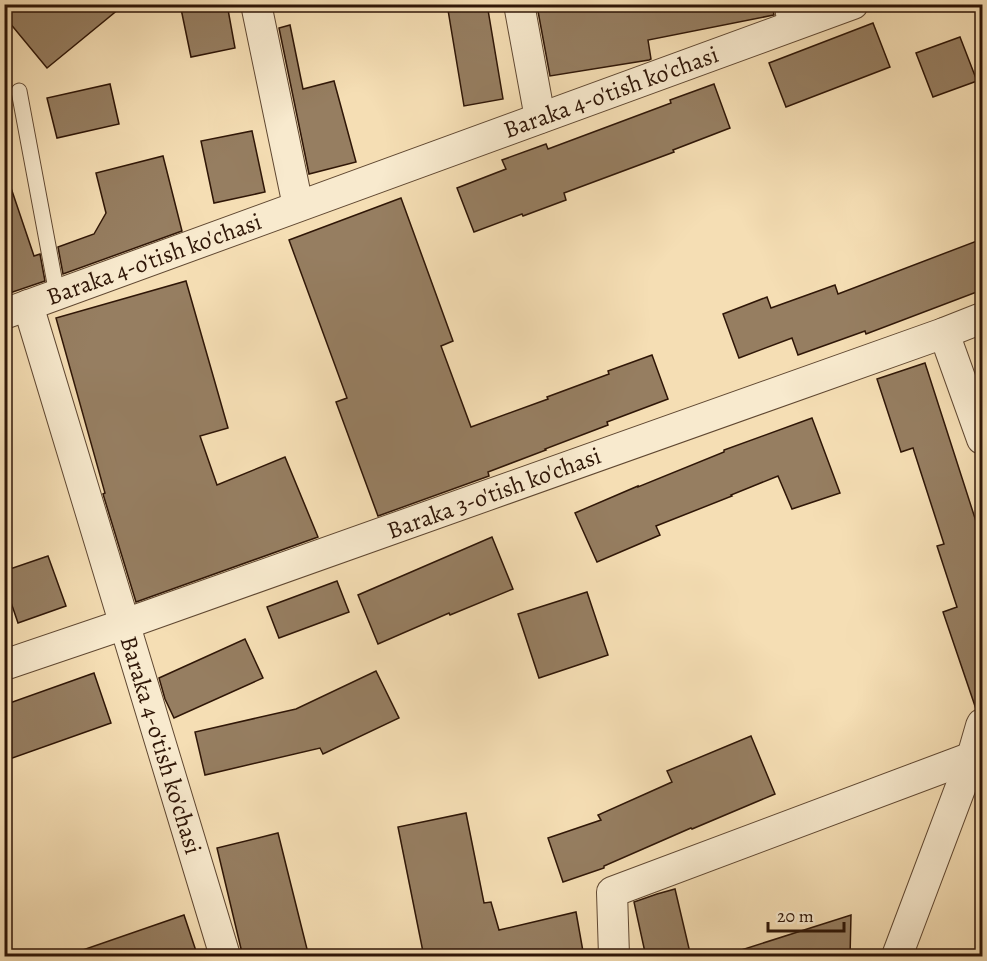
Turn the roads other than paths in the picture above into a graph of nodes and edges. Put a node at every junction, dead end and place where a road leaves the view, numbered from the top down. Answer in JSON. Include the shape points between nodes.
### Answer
{"nodes":[{"id":1,"x":256,"y":4,"type":"edge"},
{"id":2,"x":519,"y":4,"type":"edge"},
{"id":3,"x":853,"y":4,"type":"edge"},
{"id":4,"x":784,"y":16,"type":"edge"},
{"id":5,"x":19,"y":91,"type":"dead end"},
{"id":6,"x":540,"y":118,"type":"junction"},
{"id":7,"x":298,"y":206,"type":"junction"},
{"id":8,"x":57,"y":294,"type":"junction"},
{"id":9,"x":16,"y":309,"type":"edge"},
{"id":10,"x":982,"y":318,"type":"edge"},
{"id":11,"x":944,"y":333,"type":"junction"},
{"id":12,"x":982,"y":440,"type":"edge"},
{"id":13,"x":124,"y":624,"type":"junction"},
{"id":14,"x":4,"y":665,"type":"edge"},
{"id":15,"x":982,"y":723,"type":"edge"},
{"id":16,"x":972,"y":757,"type":"junction"},
{"id":17,"x":225,"y":957,"type":"edge"},
{"id":18,"x":614,"y":957,"type":"edge"},
{"id":19,"x":897,"y":957,"type":"edge"}],
"edges":[{"from":1,"to":7,"type":"street"},
{"from":2,"to":6,"type":"street"},
{"from":3,"to":4,"type":"street","name":"Baraka 4-o'tish ko'chasi"},
{"from":4,"to":6,"type":"street","name":"Baraka 4-o'tish ko'chasi"},
{"from":5,"to":8,"type":"lane"},
{"from":6,"to":7,"type":"street","name":"Baraka 4-o'tish ko'chasi"},
{"from":7,"to":8,"type":"street","name":"Baraka 4-o'tish ko'chasi"},
{"from":8,"to":9,"type":"street","name":"Baraka 4-o'tish ko'chasi"},
{"from":9,"to":13,"type":"street","name":"Baraka 4-o'tish ko'chasi"},
{"from":10,"to":11,"type":"street","name":"Baraka 3-o'tish ko'chasi"},
{"from":11,"to":12,"type":"street"},
{"from":11,"to":13,"type":"street","name":"Baraka 3-o'tish ko'chasi"},
{"from":13,"to":14,"type":"street","name":"Baraka 3-o'tish ko'chasi"},
{"from":13,"to":17,"type":"street","name":"Baraka 4-o'tish ko'chasi"},
{"from":15,"to":16,"type":"street"},
{"from":16,"to":18,"type":"street","via":[[612,892]]},
{"from":16,"to":19,"type":"street"}]}
